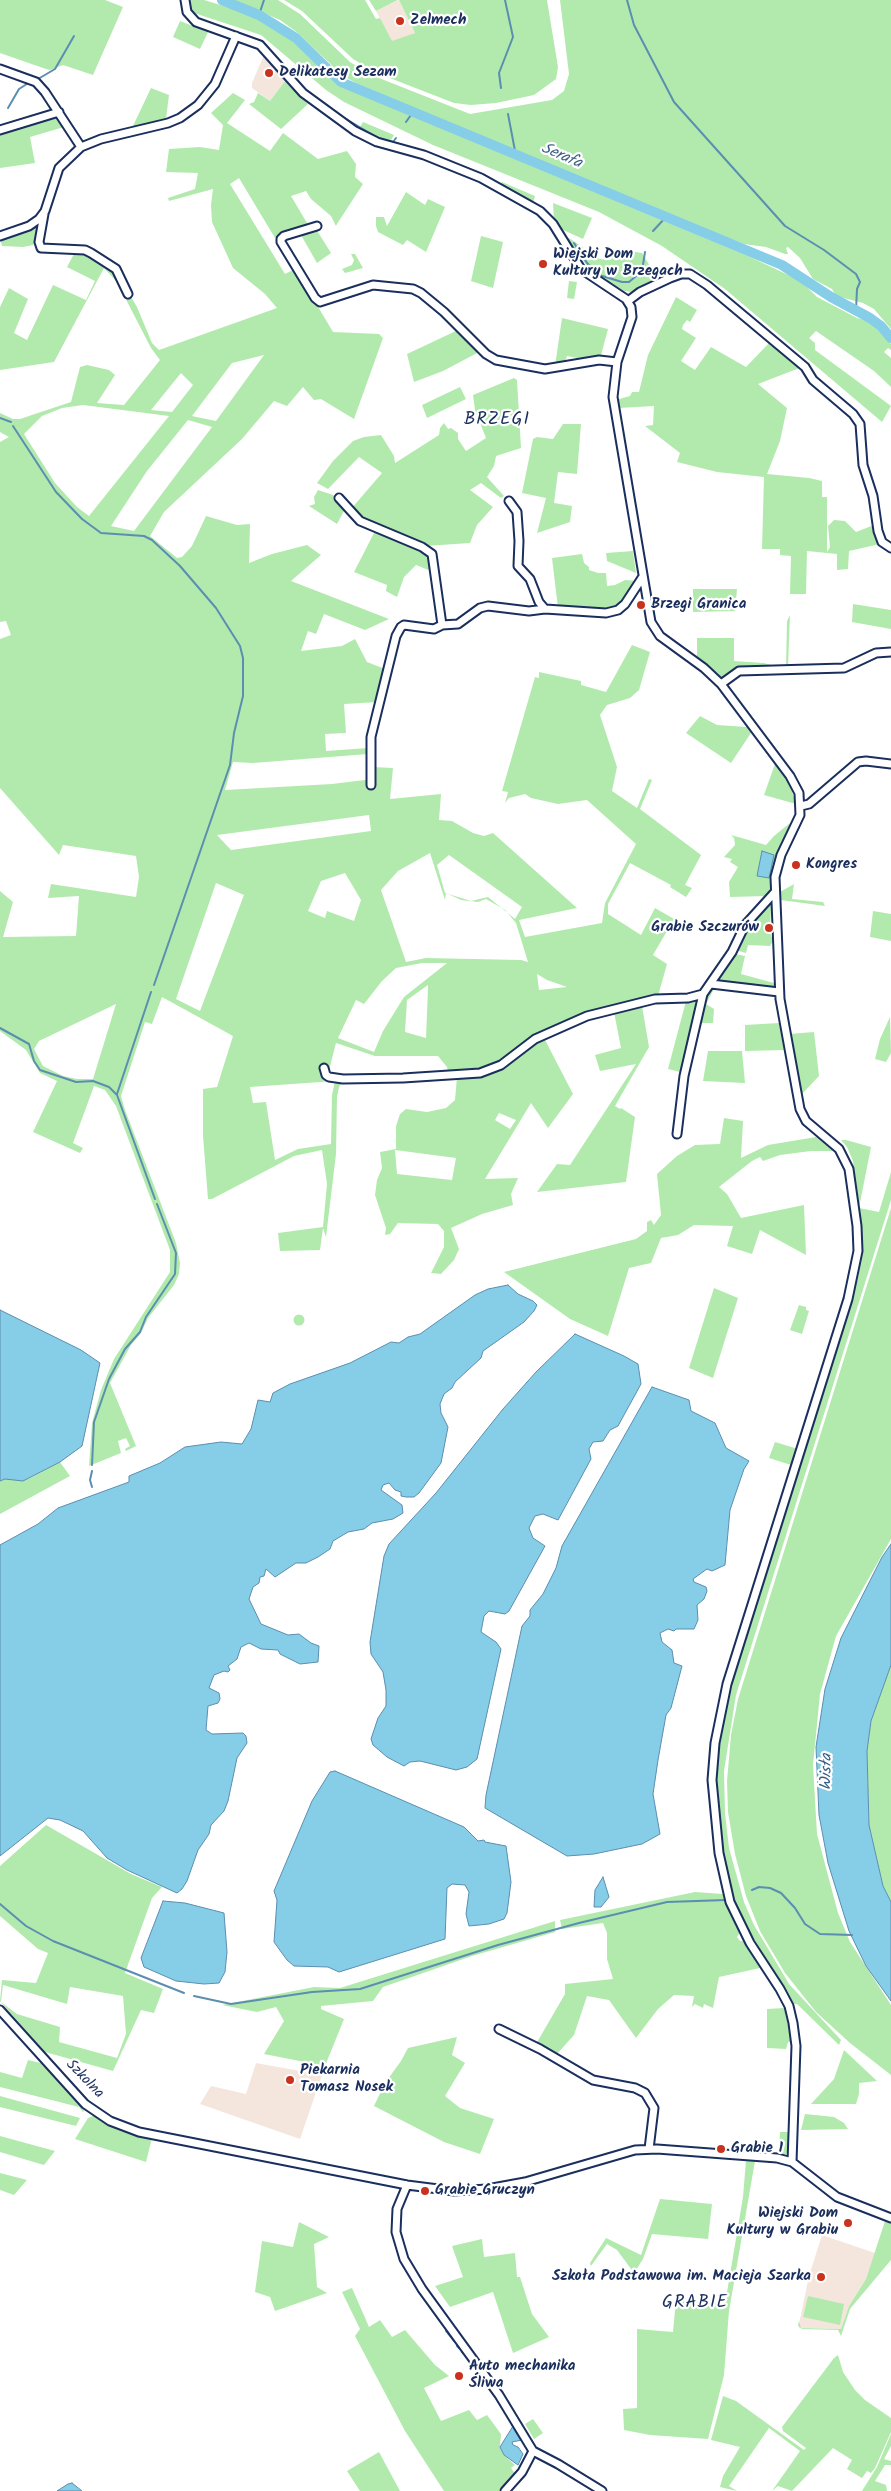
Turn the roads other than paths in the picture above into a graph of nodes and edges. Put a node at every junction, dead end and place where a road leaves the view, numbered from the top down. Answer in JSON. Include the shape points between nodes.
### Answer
{"nodes":[{"id":1,"x":185,"y":2,"type":"edge"},
{"id":2,"x":236,"y":36,"type":"junction"},
{"id":3,"x":0,"y":69,"type":"edge"},
{"id":4,"x":59,"y":112,"type":"junction"},
{"id":5,"x":0,"y":130,"type":"edge"},
{"id":6,"x":80,"y":147,"type":"junction"},
{"id":7,"x":45,"y":211,"type":"junction"},
{"id":8,"x":317,"y":226,"type":"dead end"},
{"id":9,"x":0,"y":236,"type":"edge"},
{"id":10,"x":128,"y":294,"type":"dead end"},
{"id":11,"x":628,"y":301,"type":"junction"},
{"id":12,"x":617,"y":362,"type":"junction"},
{"id":13,"x":339,"y":498,"type":"dead end"},
{"id":14,"x":509,"y":501,"type":"dead end"},
{"id":15,"x":891,"y":548,"type":"edge"},
{"id":16,"x":642,"y":578,"type":"junction"},
{"id":17,"x":545,"y":609,"type":"junction"},
{"id":18,"x":442,"y":625,"type":"junction"},
{"id":19,"x":891,"y":652,"type":"edge"},
{"id":20,"x":721,"y":684,"type":"junction"},
{"id":21,"x":891,"y":764,"type":"edge"},
{"id":22,"x":371,"y":786,"type":"dead end"},
{"id":23,"x":801,"y":806,"type":"junction"},
{"id":24,"x":775,"y":892,"type":"junction"},
{"id":25,"x":711,"y":984,"type":"junction"},
{"id":26,"x":779,"y":992,"type":"junction"},
{"id":27,"x":703,"y":994,"type":"junction"},
{"id":28,"x":324,"y":1068,"type":"dead end"},
{"id":29,"x":676,"y":1134,"type":"dead end"},
{"id":30,"x":0,"y":2010,"type":"edge"},
{"id":31,"x":499,"y":2029,"type":"dead end"},
{"id":32,"x":650,"y":2149,"type":"junction"},
{"id":33,"x":792,"y":2162,"type":"junction"},
{"id":34,"x":407,"y":2185,"type":"junction"},
{"id":35,"x":891,"y":2218,"type":"edge"},
{"id":36,"x":533,"y":2451,"type":"junction"},
{"id":37,"x":504,"y":2491,"type":"edge"},
{"id":38,"x":602,"y":2491,"type":"edge"}],
"edges":[{"from":1,"to":2,"type":"street","via":[[187,12],[196,22]]},
{"from":2,"to":6,"type":"street","via":[[215,84],[198,105],[180,118]]},
{"from":2,"to":11,"type":"street","via":[[264,48],[302,93],[362,135],[481,178],[540,211],[554,224],[581,269]]},
{"from":3,"to":4,"type":"street","via":[[36,82]]},
{"from":4,"to":5,"type":"street"},
{"from":4,"to":6,"type":"street"},
{"from":6,"to":7,"type":"street","via":[[59,168]]},
{"from":7,"to":9,"type":"street","via":[[29,226]]},
{"from":7,"to":10,"type":"street","via":[[38,242],[41,248],[91,253],[116,269]]},
{"from":8,"to":12,"type":"street","via":[[284,236],[281,242],[320,302],[373,285],[413,289],[444,312],[496,360],[545,369],[598,360]]},
{"from":11,"to":12,"type":"street","via":[[631,321]]},
{"from":11,"to":15,"type":"street","via":[[670,278],[690,274],[805,367],[813,380],[853,414],[860,424],[863,460],[878,531],[882,542]]},
{"from":12,"to":16,"type":"street","via":[[614,403]]},
{"from":13,"to":18,"type":"street","via":[[360,521],[432,554]]},
{"from":14,"to":17,"type":"street","via":[[517,512],[518,566],[530,579]]},
{"from":16,"to":17,"type":"street","via":[[625,604],[613,612]]},
{"from":16,"to":20,"type":"street","via":[[655,630]]},
{"from":17,"to":18,"type":"street","via":[[529,611],[484,607],[458,624]]},
{"from":18,"to":22,"type":"street","via":[[434,629],[404,625],[396,636],[371,737]]},
{"from":19,"to":20,"type":"street","via":[[876,653],[844,668],[739,671]]},
{"from":20,"to":23,"type":"street","via":[[790,776],[799,793]]},
{"from":21,"to":23,"type":"street","via":[[858,762],[809,804]]},
{"from":23,"to":24,"type":"street","via":[[778,863]]},
{"from":24,"to":25,"type":"street","via":[[745,925]]},
{"from":24,"to":26,"type":"street"},
{"from":25,"to":26,"type":"street"},
{"from":25,"to":27,"type":"street"},
{"from":26,"to":33,"type":"street","via":[[798,1102],[806,1121],[834,1144],[845,1159],[852,1182],[858,1234],[853,1284],[732,1670],[714,1755],[716,1827],[730,1902],[750,1943],[789,2006],[793,2023],[796,2046]]},
{"from":27,"to":28,"type":"street","via":[[655,999],[587,1016],[535,1039],[497,1068],[480,1073],[343,1079],[326,1075]]},
{"from":27,"to":29,"type":"street","via":[[684,1076]]},
{"from":30,"to":34,"type":"street","name":"Szkolna","via":[[93,2110],[124,2127]]},
{"from":31,"to":32,"type":"street","via":[[593,2080],[645,2093],[654,2108]]},
{"from":32,"to":33,"type":"street","name":"Szkolna","via":[[758,2156]]},
{"from":32,"to":34,"type":"street","name":"Szkolna","via":[[628,2152],[509,2186],[454,2191]]},
{"from":33,"to":35,"type":"street","via":[[834,2195]]},
{"from":34,"to":36,"type":"street","via":[[396,2214],[396,2232],[404,2258],[448,2327],[499,2395]]},
{"from":36,"to":37,"type":"street","via":[[522,2472]]},
{"from":36,"to":38,"type":"street"}]}
